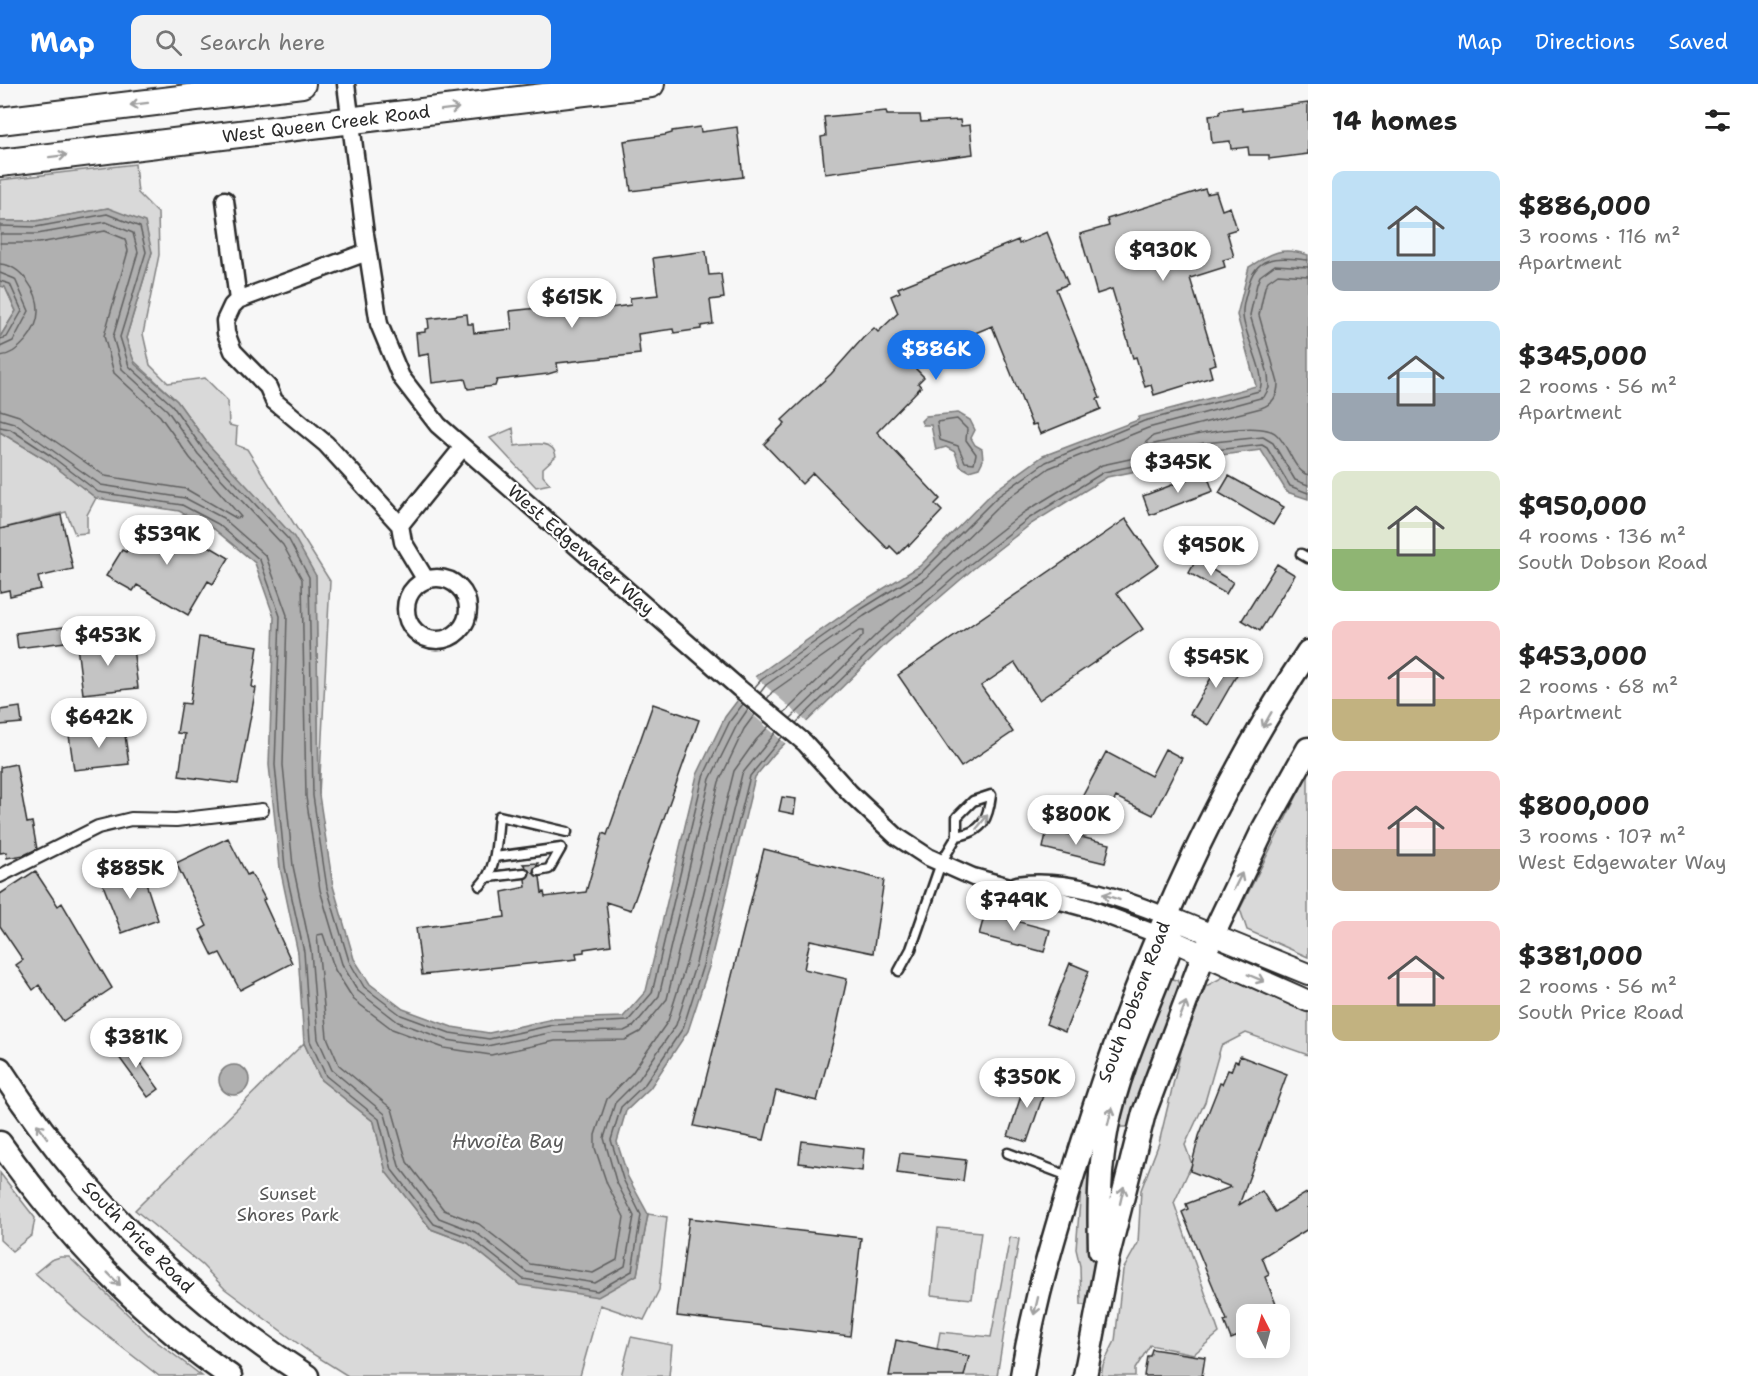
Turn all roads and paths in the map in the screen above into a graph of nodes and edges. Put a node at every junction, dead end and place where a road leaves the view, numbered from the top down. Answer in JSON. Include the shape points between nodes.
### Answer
{"nodes":[{"id":1,"x":302,"y":84,"type":"edge"},
{"id":2,"x":346,"y":84,"type":"edge"},
{"id":3,"x":651,"y":84,"type":"edge"},
{"id":4,"x":0,"y":121,"type":"edge"},
{"id":5,"x":350,"y":121,"type":"junction"},
{"id":6,"x":0,"y":164,"type":"edge"},
{"id":7,"x":225,"y":200,"type":"dead end"},
{"id":8,"x":367,"y":252,"type":"junction"},
{"id":9,"x":238,"y":300,"type":"junction"},
{"id":10,"x":463,"y":447,"type":"junction"},
{"id":11,"x":399,"y":525,"type":"junction"},
{"id":12,"x":426,"y":580,"type":"dead end"},
{"id":13,"x":1308,"y":652,"type":"edge"},
{"id":14,"x":1308,"y":749,"type":"edge"},
{"id":15,"x":262,"y":810,"type":"dead end"},
{"id":16,"x":567,"y":832,"type":"dead end"},
{"id":17,"x":957,"y":836,"type":"junction"},
{"id":18,"x":495,"y":857,"type":"junction"},
{"id":19,"x":940,"y":863,"type":"junction"},
{"id":20,"x":539,"y":871,"type":"dead end"},
{"id":21,"x":524,"y":873,"type":"dead end"},
{"id":22,"x":0,"y":876,"type":"edge"},
{"id":23,"x":489,"y":877,"type":"junction"},
{"id":24,"x":480,"y":886,"type":"dead end"},
{"id":25,"x":1166,"y":931,"type":"junction"},
{"id":26,"x":1214,"y":934,"type":"junction"},
{"id":27,"x":1203,"y":956,"type":"junction"},
{"id":28,"x":899,"y":971,"type":"dead end"},
{"id":29,"x":1308,"y":974,"type":"edge"},
{"id":30,"x":1308,"y":1001,"type":"edge"},
{"id":31,"x":0,"y":1069,"type":"edge"},
{"id":32,"x":0,"y":1143,"type":"edge"},
{"id":33,"x":1008,"y":1154,"type":"dead end"},
{"id":34,"x":1072,"y":1178,"type":"junction"},
{"id":35,"x":1099,"y":1299,"type":"junction"},
{"id":36,"x":230,"y":1376,"type":"edge"},
{"id":37,"x":307,"y":1376,"type":"edge"},
{"id":38,"x":1022,"y":1376,"type":"edge"},
{"id":39,"x":1084,"y":1376,"type":"edge"}],
"edges":[{"from":1,"to":4,"type":"main road","one_way":true},
{"from":2,"to":5,"type":"street","name":"West Edgewater Way"},
{"from":5,"to":3,"type":"main road","name":"West Queen Creek Road","one_way":true},
{"from":6,"to":5,"type":"main road","name":"West Queen Creek Road","one_way":true},
{"from":5,"to":8,"type":"street","name":"West Edgewater Way"},
{"from":7,"to":9,"type":"street"},
{"from":8,"to":9,"type":"street"},
{"from":8,"to":10,"type":"street","name":"West Edgewater Way","via":[[379,324],[401,377],[438,425]]},
{"from":9,"to":11,"type":"street","via":[[225,321],[233,351],[268,387],[274,401],[326,444]]},
{"from":10,"to":11,"type":"street"},
{"from":10,"to":19,"type":"street","name":"West Edgewater Way","via":[[806,743],[896,836]]},
{"from":11,"to":12,"type":"street","via":[[404,542]]},
{"from":13,"to":25,"type":"main road","name":"South Dobson Road","one_way":true,"via":[[1206,828]]},
{"from":26,"to":14,"type":"main road","one_way":true,"via":[[1264,828]]},
{"from":15,"to":22,"type":"street","via":[[176,820],[131,819],[98,827]]},
{"from":16,"to":18,"type":"lane","via":[[499,816]]},
{"from":17,"to":17,"type":"lane","one_way":true,"via":[[973,833],[988,816],[991,795],[973,801],[957,817]]},
{"from":17,"to":19,"type":"lane"},
{"from":18,"to":20,"type":"lane","via":[[561,848],[549,868]]},
{"from":18,"to":23,"type":"lane"},
{"from":19,"to":25,"type":"street","name":"West Edgewater Way","via":[[1007,886],[1080,888]]},
{"from":19,"to":28,"type":"lane","via":[[911,949]]},
{"from":21,"to":23,"type":"lane"},
{"from":23,"to":24,"type":"lane"},
{"from":25,"to":26,"type":"street","name":"West Edgewater Way"},
{"from":25,"to":27,"type":"street","name":"West Edgewater Way"},
{"from":25,"to":34,"type":"main road","name":"South Dobson Road","via":[[1123,1023]]},
{"from":35,"to":25,"type":"main road","one_way":true,"via":[[1099,1195],[1107,1128]]},
{"from":26,"to":27,"type":"main road"},
{"from":26,"to":29,"type":"street","name":"West Edgewater Way"},
{"from":27,"to":30,"type":"street","name":"West Edgewater Way","one_way":true},
{"from":35,"to":27,"type":"main road","one_way":true,"via":[[1144,1113]]},
{"from":37,"to":31,"type":"main road","name":"South Price Road","one_way":true,"via":[[213,1310],[134,1237],[53,1146]]},
{"from":32,"to":36,"type":"main road","one_way":true,"via":[[55,1215],[117,1283]]},
{"from":33,"to":34,"type":"lane"},
{"from":34,"to":38,"type":"main road","name":"South Dobson Road","one_way":true,"via":[[1046,1264]]},
{"from":35,"to":39,"type":"main road"}]}
